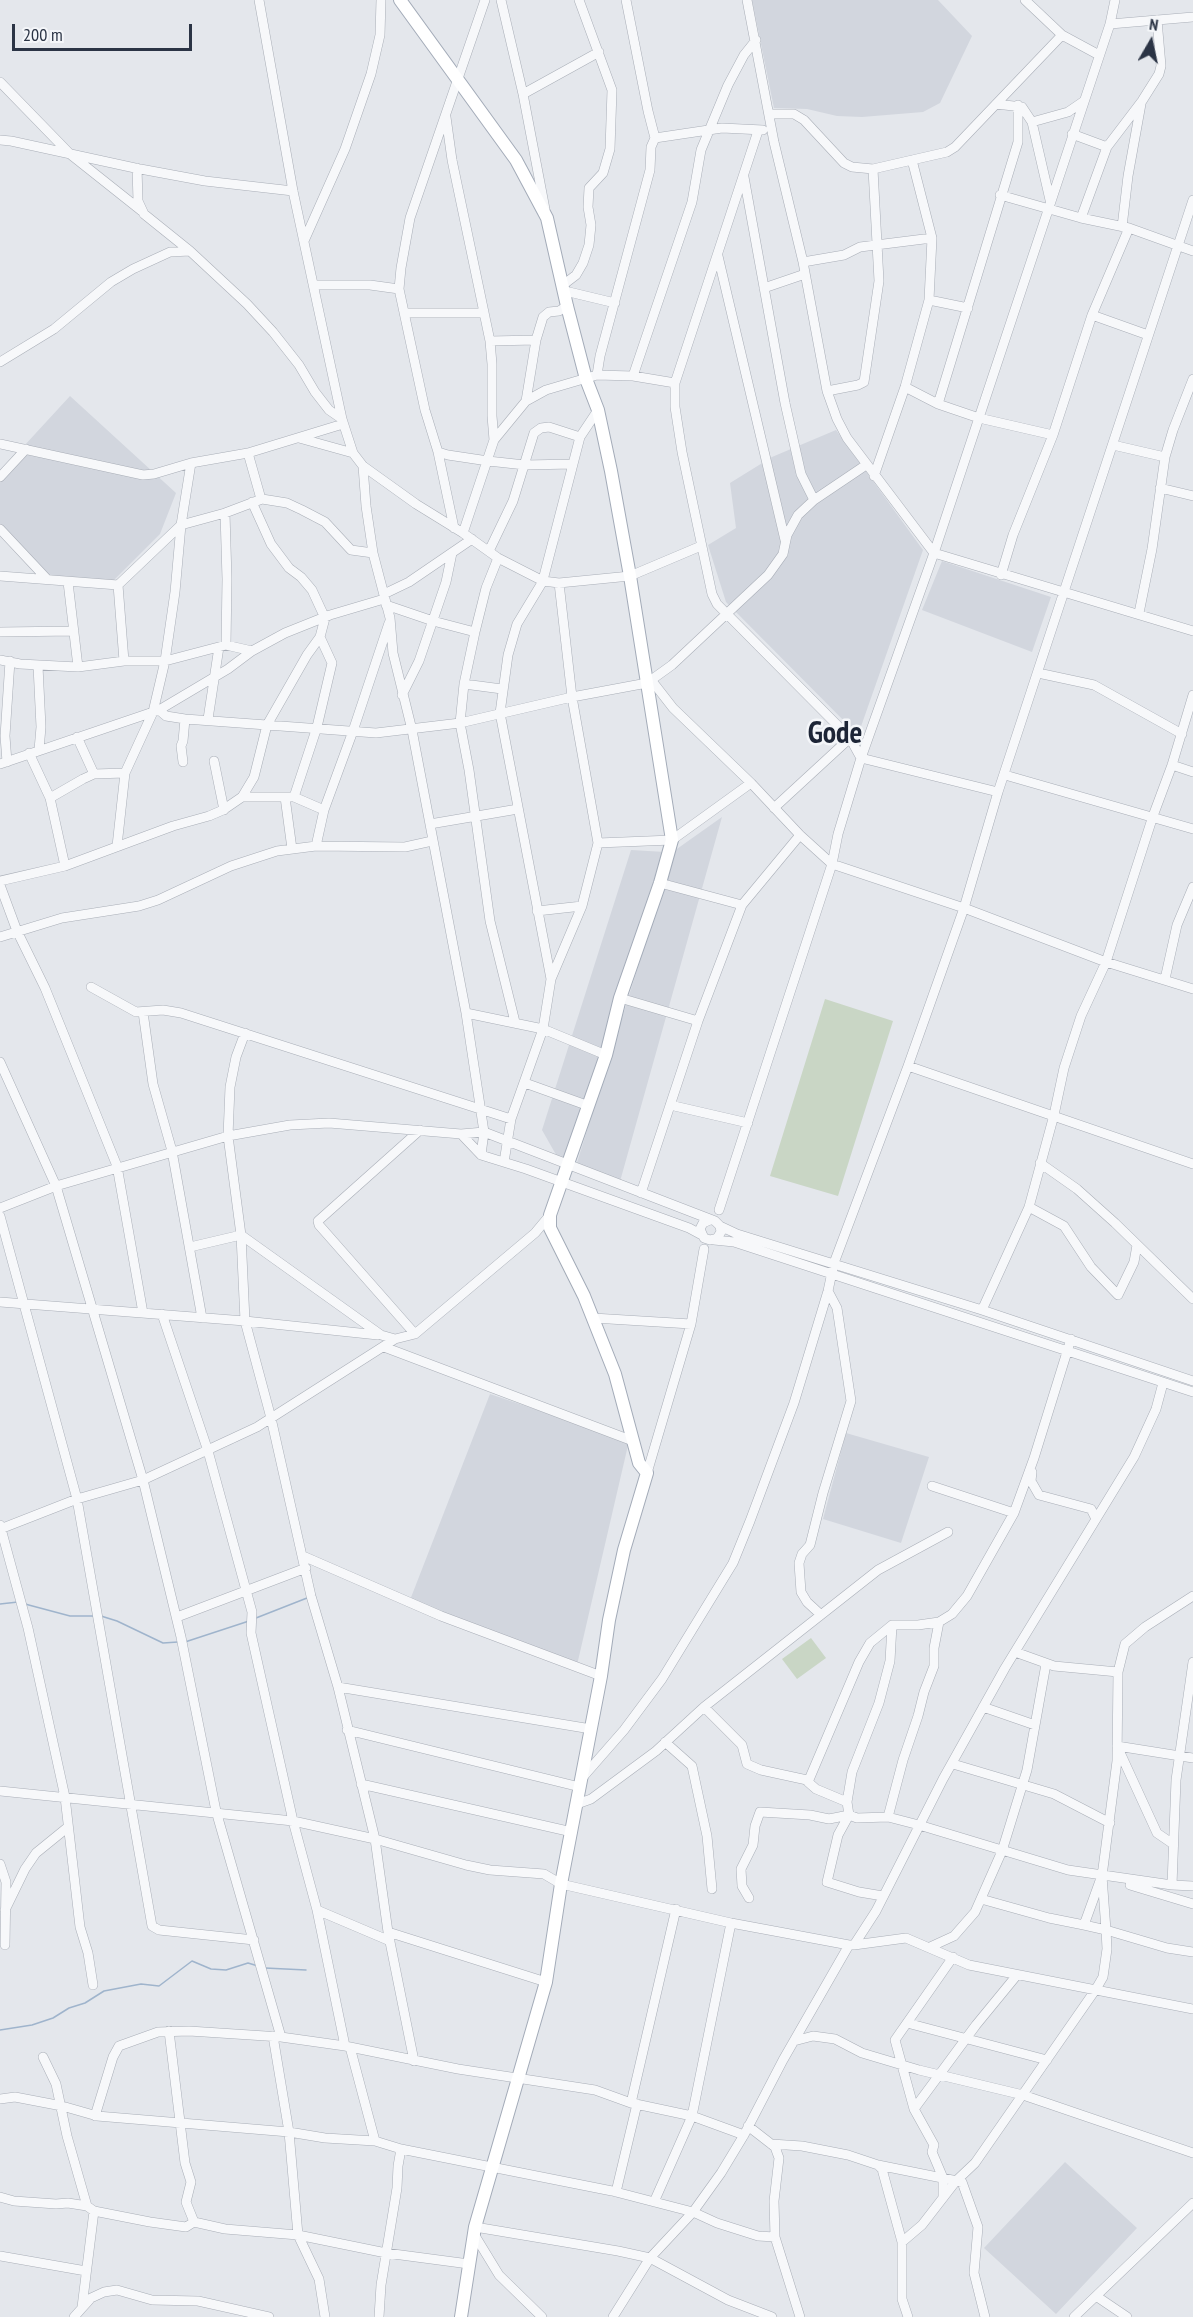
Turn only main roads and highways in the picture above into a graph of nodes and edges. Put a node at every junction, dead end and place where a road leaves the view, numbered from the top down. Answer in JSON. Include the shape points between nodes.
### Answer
{"nodes":[{"id":1,"x":400,"y":0,"type":"edge"},
{"id":2,"x":460,"y":2317,"type":"edge"}],
"edges":[{"from":1,"to":2,"type":"main road","via":[[516,160],[547,218],[567,306],[598,410],[649,682],[672,840],[620,998],[590,1106],[550,1215],[550,1228],[615,1374],[639,1462],[647,1473],[609,1620],[546,1982],[491,2167]]}]}
